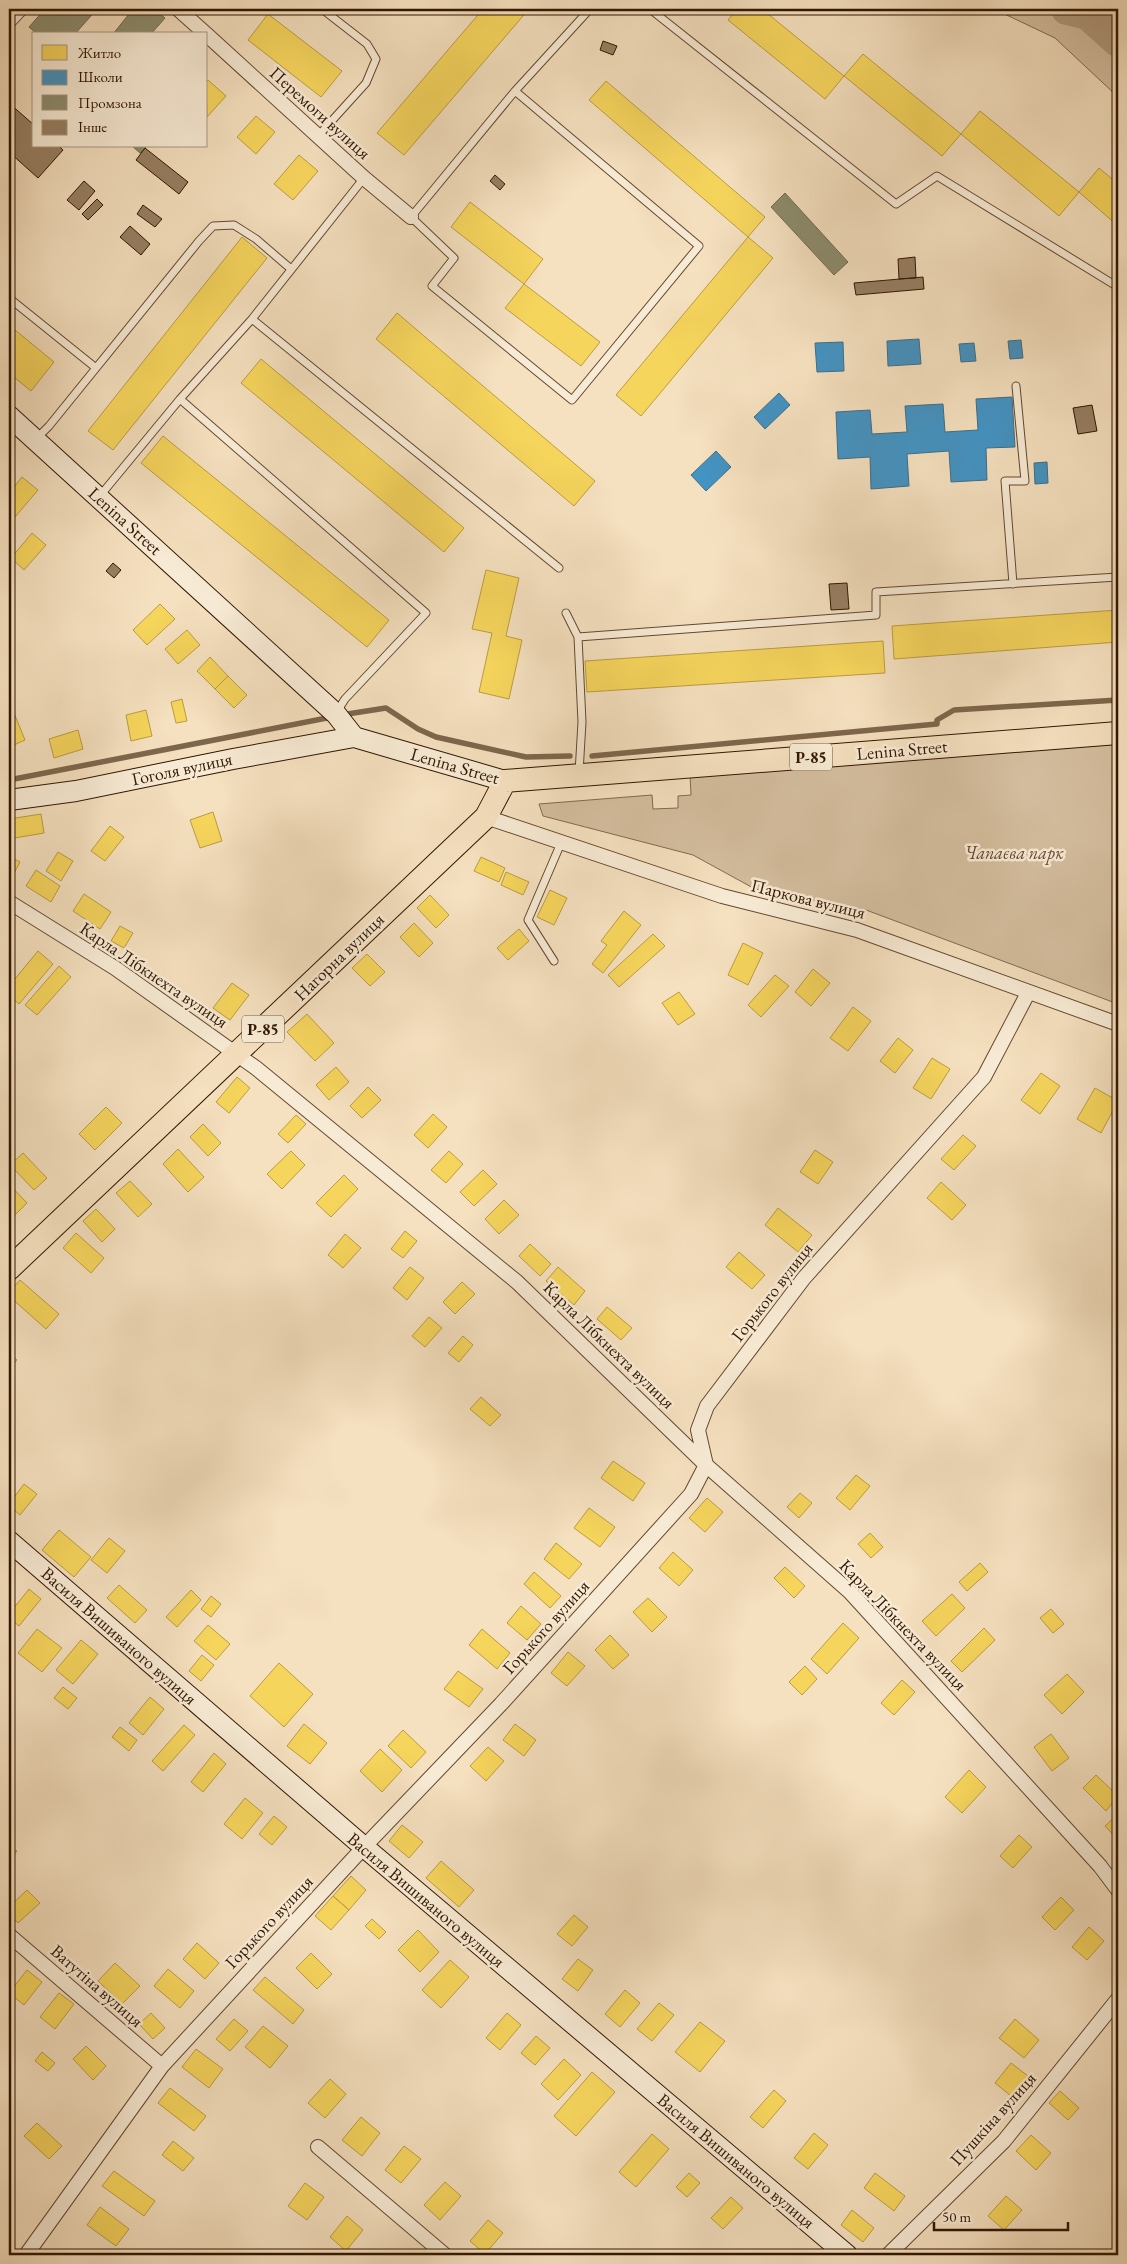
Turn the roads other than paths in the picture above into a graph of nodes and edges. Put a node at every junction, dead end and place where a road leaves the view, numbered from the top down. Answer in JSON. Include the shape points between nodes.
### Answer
{"nodes":[{"id":1,"x":25,"y":9,"type":"edge"},
{"id":2,"x":178,"y":9,"type":"edge"},
{"id":3,"x":322,"y":9,"type":"edge"},
{"id":4,"x":582,"y":9,"type":"edge"},
{"id":5,"x":590,"y":9,"type":"edge"},
{"id":6,"x":650,"y":9,"type":"edge"},
{"id":7,"x":581,"y":18,"type":"junction"},
{"id":8,"x":9,"y":26,"type":"edge"},
{"id":9,"x":204,"y":32,"type":"edge"},
{"id":10,"x":208,"y":36,"type":"edge"},
{"id":11,"x":515,"y":91,"type":"junction"},
{"id":12,"x":318,"y":136,"type":"junction"},
{"id":13,"x":364,"y":178,"type":"junction"},
{"id":14,"x":411,"y":217,"type":"junction"},
{"id":15,"x":291,"y":269,"type":"junction"},
{"id":16,"x":1118,"y":287,"type":"edge"},
{"id":17,"x":9,"y":298,"type":"edge"},
{"id":18,"x":252,"y":319,"type":"junction"},
{"id":19,"x":96,"y":368,"type":"junction"},
{"id":20,"x":1016,"y":386,"type":"dead end"},
{"id":21,"x":180,"y":399,"type":"junction"},
{"id":22,"x":9,"y":416,"type":"edge"},
{"id":23,"x":36,"y":439,"type":"junction"},
{"id":24,"x":99,"y":497,"type":"junction"},
{"id":25,"x":559,"y":568,"type":"dead end"},
{"id":26,"x":1118,"y":577,"type":"edge"},
{"id":27,"x":1013,"y":584,"type":"junction"},
{"id":28,"x":566,"y":613,"type":"dead end"},
{"id":29,"x":578,"y":637,"type":"junction"},
{"id":30,"x":336,"y":714,"type":"junction"},
{"id":31,"x":1118,"y":733,"type":"edge"},
{"id":32,"x":354,"y":737,"type":"junction"},
{"id":33,"x":579,"y":776,"type":"junction"},
{"id":34,"x":505,"y":781,"type":"junction"},
{"id":35,"x":9,"y":800,"type":"edge"},
{"id":36,"x":486,"y":818,"type":"junction"},
{"id":37,"x":561,"y":843,"type":"junction"},
{"id":38,"x":9,"y":902,"type":"edge"},
{"id":39,"x":554,"y":961,"type":"dead end"},
{"id":40,"x":1028,"y":993,"type":"junction"},
{"id":41,"x":1118,"y":1024,"type":"edge"},
{"id":42,"x":236,"y":1055,"type":"junction"},
{"id":43,"x":9,"y":1269,"type":"edge"},
{"id":44,"x":706,"y":1465,"type":"junction"},
{"id":45,"x":9,"y":1541,"type":"edge"},
{"id":46,"x":364,"y":1847,"type":"junction"},
{"id":47,"x":1118,"y":1890,"type":"edge"},
{"id":48,"x":9,"y":1934,"type":"edge"},
{"id":49,"x":1118,"y":1999,"type":"edge"},
{"id":50,"x":162,"y":2066,"type":"junction"},
{"id":51,"x":318,"y":2147,"type":"dead end"},
{"id":52,"x":26,"y":2255,"type":"edge"},
{"id":53,"x":445,"y":2255,"type":"edge"},
{"id":54,"x":846,"y":2255,"type":"edge"},
{"id":55,"x":888,"y":2255,"type":"edge"}],
"edges":[{"from":1,"to":8,"type":"lane"},
{"from":2,"to":9,"type":"street","name":"Перемоги вулиця"},
{"from":3,"to":12,"type":"lane","via":[[367,44],[376,59],[366,83]]},
{"from":4,"to":7,"type":"lane"},
{"from":5,"to":7,"type":"lane"},
{"from":6,"to":16,"type":"lane","via":[[896,204],[937,176]]},
{"from":7,"to":11,"type":"lane"},
{"from":10,"to":12,"type":"street","name":"Перемоги вулиця"},
{"from":11,"to":14,"type":"lane"},
{"from":11,"to":14,"type":"lane","via":[[699,246],[572,400],[432,286],[454,258]]},
{"from":12,"to":13,"type":"street","name":"Перемоги вулиця"},
{"from":13,"to":14,"type":"street","name":"Перемоги вулиця"},
{"from":13,"to":15,"type":"lane"},
{"from":15,"to":18,"type":"lane"},
{"from":15,"to":19,"type":"lane","via":[[234,225],[214,226],[199,240]]},
{"from":17,"to":19,"type":"lane"},
{"from":18,"to":21,"type":"lane"},
{"from":18,"to":25,"type":"lane"},
{"from":19,"to":23,"type":"lane"},
{"from":20,"to":27,"type":"lane","via":[[1026,480],[1005,481]]},
{"from":21,"to":24,"type":"lane"},
{"from":21,"to":30,"type":"lane","via":[[426,613],[345,699]]},
{"from":22,"to":23,"type":"street","name":"Lenina Street"},
{"from":23,"to":24,"type":"street","name":"Lenina Street"},
{"from":24,"to":30,"type":"street","name":"Lenina Street"},
{"from":26,"to":27,"type":"lane"},
{"from":27,"to":29,"type":"lane","via":[[876,592],[876,615]]},
{"from":28,"to":29,"type":"lane"},
{"from":29,"to":33,"type":"lane","via":[[582,722]]},
{"from":30,"to":32,"type":"street","name":"Lenina Street"},
{"from":31,"to":33,"type":"main road","name":"Lenina Street","number":"Р-85"},
{"from":32,"to":34,"type":"street","name":"Lenina Street"},
{"from":32,"to":35,"type":"street","name":"Гоголя вулиця","via":[[233,758],[76,792]]},
{"from":33,"to":34,"type":"main road","name":"Lenina Street","number":"Р-85"},
{"from":34,"to":36,"type":"main road","name":"Нагорна вулиця","number":"Р-85"},
{"from":36,"to":37,"type":"street","name":"Паркова вулиця"},
{"from":36,"to":42,"type":"main road","name":"Нагорна вулиця","number":"Р-85"},
{"from":37,"to":39,"type":"lane","via":[[528,920]]},
{"from":37,"to":40,"type":"street","name":"Паркова вулиця","via":[[722,896],[857,930]]},
{"from":38,"to":42,"type":"street","name":"Карла Лібкнехта вулиця","via":[[116,968]]},
{"from":40,"to":41,"type":"street","name":"Паркова вулиця"},
{"from":40,"to":44,"type":"street","name":"Горького вулиця","via":[[984,1076],[804,1278],[707,1406],[698,1430]]},
{"from":42,"to":43,"type":"main road","name":"Нагорна вулиця","number":"Р-85"},
{"from":42,"to":44,"type":"street","name":"Карла Лібкнехта вулиця","via":[[517,1282]]},
{"from":44,"to":46,"type":"street","name":"Горького вулиця","via":[[691,1494],[502,1704]]},
{"from":44,"to":47,"type":"street","name":"Карла Лібкнехта вулиця","via":[[850,1592],[1094,1859]]},
{"from":45,"to":46,"type":"street","name":"Василя Вишиваного вулиця"},
{"from":46,"to":50,"type":"street","name":"Горького вулиця"},
{"from":46,"to":54,"type":"street","name":"Василя Вишиваного вулиця"},
{"from":48,"to":50,"type":"street","name":"Ватутіна вулиця"},
{"from":49,"to":55,"type":"street","name":"Пушкіна вулиця","via":[[1004,2141]]},
{"from":50,"to":52,"type":"street","name":"Горького вулиця"},
{"from":51,"to":53,"type":"street"}]}
